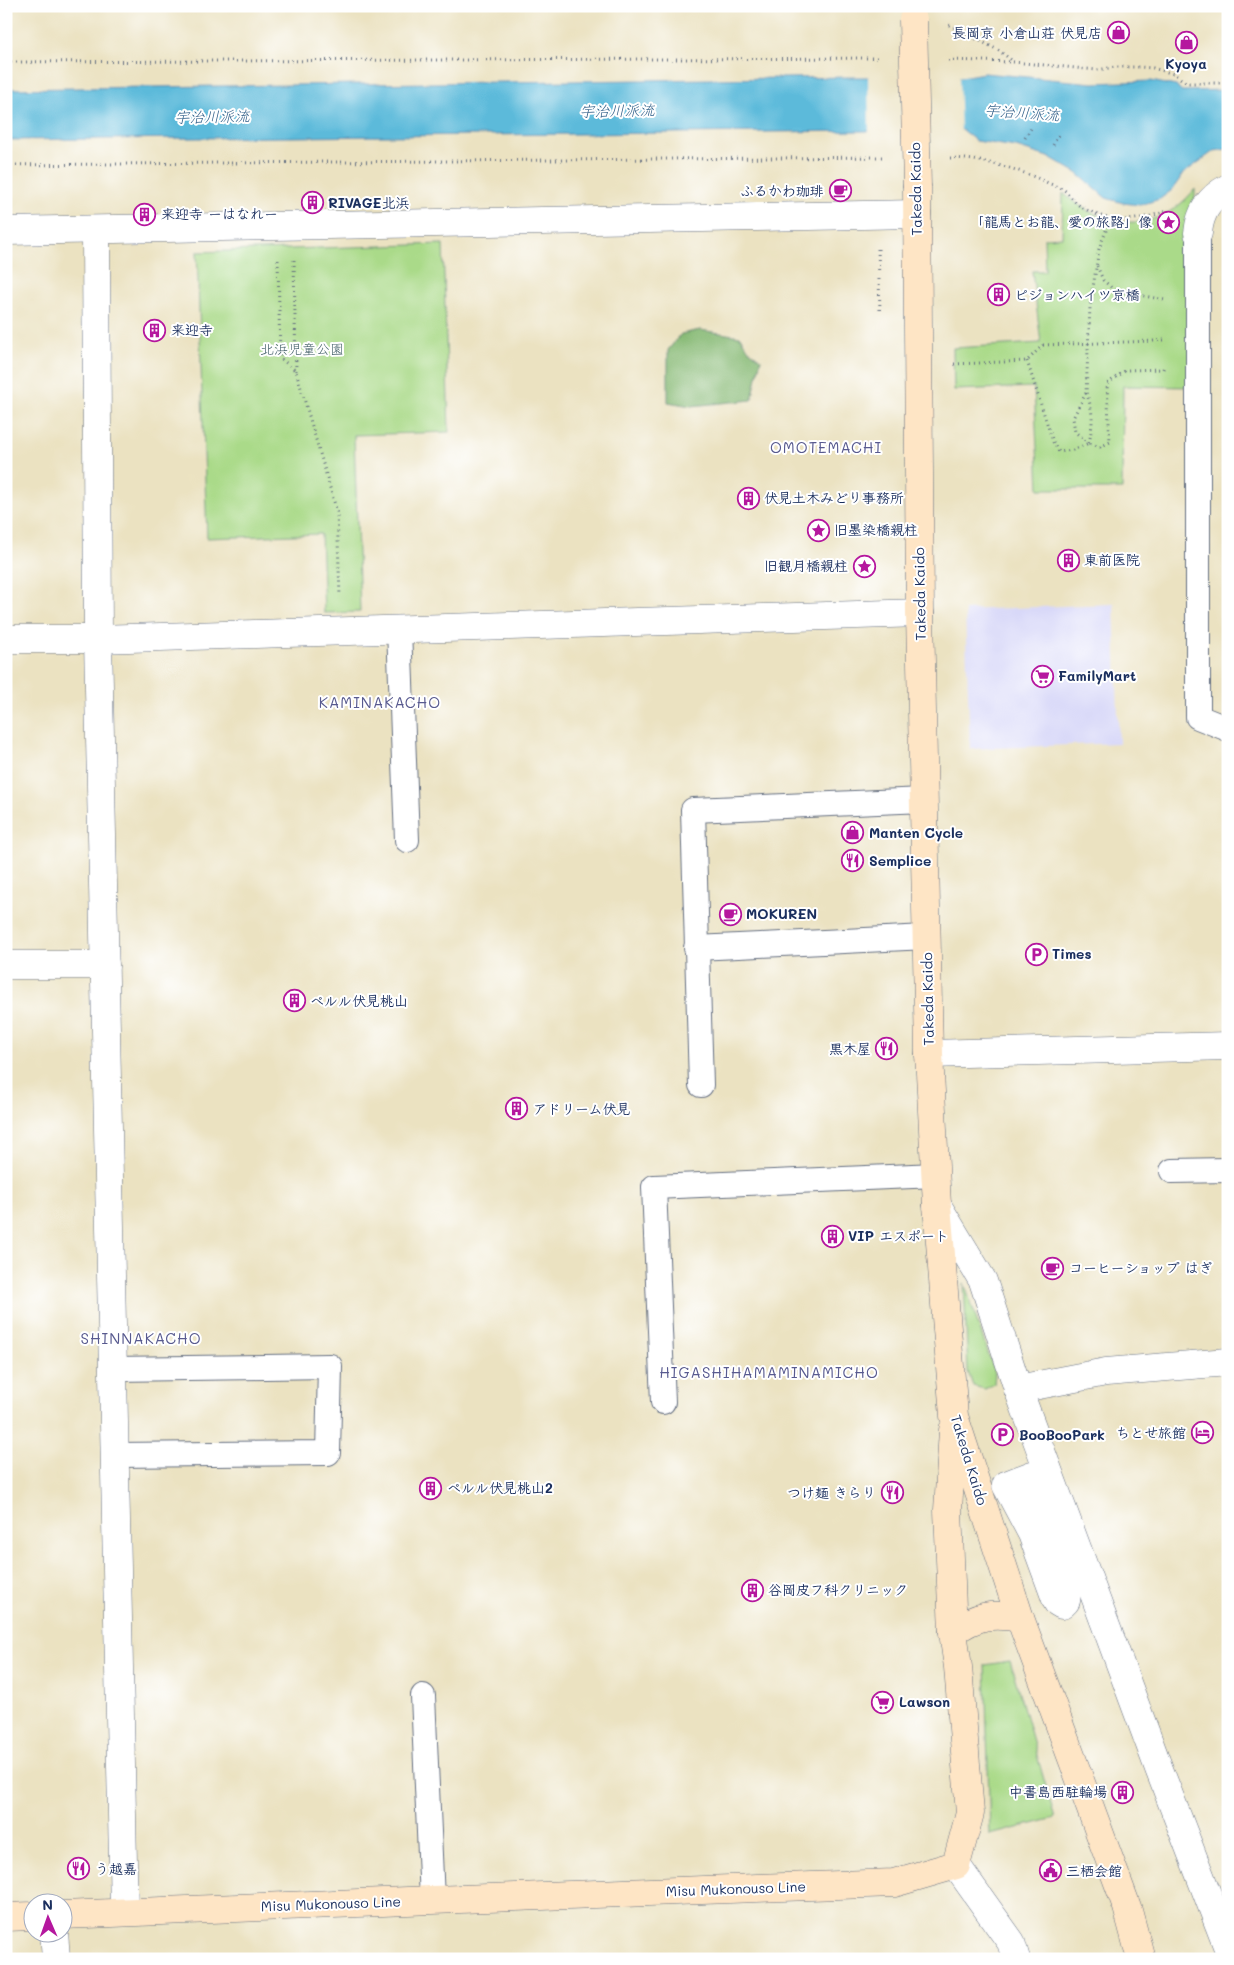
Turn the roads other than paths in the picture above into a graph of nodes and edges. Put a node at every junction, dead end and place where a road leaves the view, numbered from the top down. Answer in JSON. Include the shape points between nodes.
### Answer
{"nodes":[{"id":1,"x":913,"y":13,"type":"edge"},
{"id":2,"x":1228,"y":188,"type":"edge"},
{"id":3,"x":917,"y":214,"type":"junction"},
{"id":4,"x":96,"y":230,"type":"junction"},
{"id":5,"x":6,"y":232,"type":"edge"},
{"id":6,"x":1198,"y":233,"type":"joint"},
{"id":7,"x":920,"y":613,"type":"junction"},
{"id":8,"x":399,"y":629,"type":"junction"},
{"id":9,"x":6,"y":638,"type":"edge"},
{"id":10,"x":98,"y":638,"type":"junction"},
{"id":11,"x":1228,"y":730,"type":"edge"},
{"id":12,"x":924,"y":800,"type":"junction"},
{"id":13,"x":407,"y":840,"type":"dead end"},
{"id":14,"x":927,"y":938,"type":"junction"},
{"id":15,"x":696,"y":948,"type":"junction"},
{"id":16,"x":6,"y":965,"type":"edge"},
{"id":17,"x":105,"y":965,"type":"junction"},
{"id":18,"x":1228,"y":1046,"type":"edge"},
{"id":19,"x":929,"y":1054,"type":"junction"},
{"id":20,"x":701,"y":1085,"type":"dead end"},
{"id":21,"x":1228,"y":1170,"type":"edge"},
{"id":22,"x":1172,"y":1171,"type":"dead end"},
{"id":23,"x":936,"y":1175,"type":"junction"},
{"id":24,"x":938,"y":1205,"type":"junction"},
{"id":25,"x":1228,"y":1362,"type":"edge"},
{"id":26,"x":113,"y":1369,"type":"junction"},
{"id":27,"x":1018,"y":1389,"type":"junction"},
{"id":28,"x":663,"y":1402,"type":"dead end"},
{"id":29,"x":954,"y":1416,"type":"junction"},
{"id":30,"x":115,"y":1455,"type":"junction"},
{"id":31,"x":1020,"y":1618,"type":"junction"},
{"id":32,"x":954,"y":1632,"type":"junction"},
{"id":33,"x":423,"y":1696,"type":"dead end"},
{"id":34,"x":956,"y":1865,"type":"junction"},
{"id":35,"x":432,"y":1900,"type":"junction"},
{"id":36,"x":124,"y":1912,"type":"junction"},
{"id":37,"x":72,"y":1915,"type":"edge"},
{"id":38,"x":22,"y":1917,"type":"edge"},
{"id":39,"x":6,"y":1918,"type":"edge"},
{"id":40,"x":55,"y":1942,"type":"edge"},
{"id":41,"x":1228,"y":1948,"type":"edge"},
{"id":42,"x":56,"y":1959,"type":"edge"},
{"id":43,"x":1016,"y":1959,"type":"edge"},
{"id":44,"x":1140,"y":1959,"type":"edge"}],
"edges":[{"from":1,"to":3,"type":"main road","name":"Takeda Kaido","bridge":true},
{"from":2,"to":6,"type":"street","via":[[1207,205]]},
{"from":3,"to":4,"type":"street"},
{"from":3,"to":7,"type":"main road","name":"Takeda Kaido"},
{"from":4,"to":5,"type":"street"},
{"from":4,"to":10,"type":"street"},
{"from":6,"to":11,"type":"lane","via":[[1198,716]]},
{"from":7,"to":8,"type":"street"},
{"from":7,"to":12,"type":"main road","name":"Takeda Kaido"},
{"from":8,"to":10,"type":"street"},
{"from":8,"to":13,"type":"lane"},
{"from":9,"to":10,"type":"street"},
{"from":10,"to":17,"type":"street"},
{"from":12,"to":14,"type":"main road","name":"Takeda Kaido"},
{"from":12,"to":15,"type":"lane","via":[[693,810]]},
{"from":14,"to":15,"type":"lane"},
{"from":14,"to":19,"type":"main road","name":"Takeda Kaido"},
{"from":15,"to":20,"type":"lane"},
{"from":16,"to":17,"type":"street"},
{"from":17,"to":26,"type":"street"},
{"from":18,"to":19,"type":"street"},
{"from":19,"to":23,"type":"main road","name":"Takeda Kaido"},
{"from":21,"to":22,"type":"lane"},
{"from":23,"to":24,"type":"main road","name":"Takeda Kaido"},
{"from":23,"to":28,"type":"lane","via":[[654,1186]]},
{"from":24,"to":27,"type":"street","via":[[983,1282]]},
{"from":24,"to":29,"type":"main road","name":"Takeda Kaido"},
{"from":25,"to":27,"type":"street","via":[[1106,1372]]},
{"from":26,"to":30,"type":"street"},
{"from":26,"to":30,"type":"lane","via":[[330,1366],[328,1453]]},
{"from":27,"to":41,"type":"street"},
{"from":29,"to":31,"type":"main road","name":"Takeda Kaido"},
{"from":29,"to":32,"type":"main road","via":[[948,1510]]},
{"from":30,"to":36,"type":"street"},
{"from":31,"to":32,"type":"main road","via":[[985,1616],[968,1621]]},
{"from":31,"to":44,"type":"main road","name":"Takeda Kaido","via":[[1127,1908]]},
{"from":32,"to":34,"type":"main road","via":[[970,1813]]},
{"from":33,"to":35,"type":"lane"},
{"from":34,"to":35,"type":"main road","name":"Misu Mukonouso Line","via":[[894,1884]]},
{"from":34,"to":43,"type":"street","via":[[1011,1942]]},
{"from":35,"to":36,"type":"main road","name":"Misu Mukonouso Line"},
{"from":36,"to":37,"type":"main road","name":"Misu Mukonouso Line"},
{"from":38,"to":39,"type":"main road"},
{"from":40,"to":42,"type":"street"}]}
